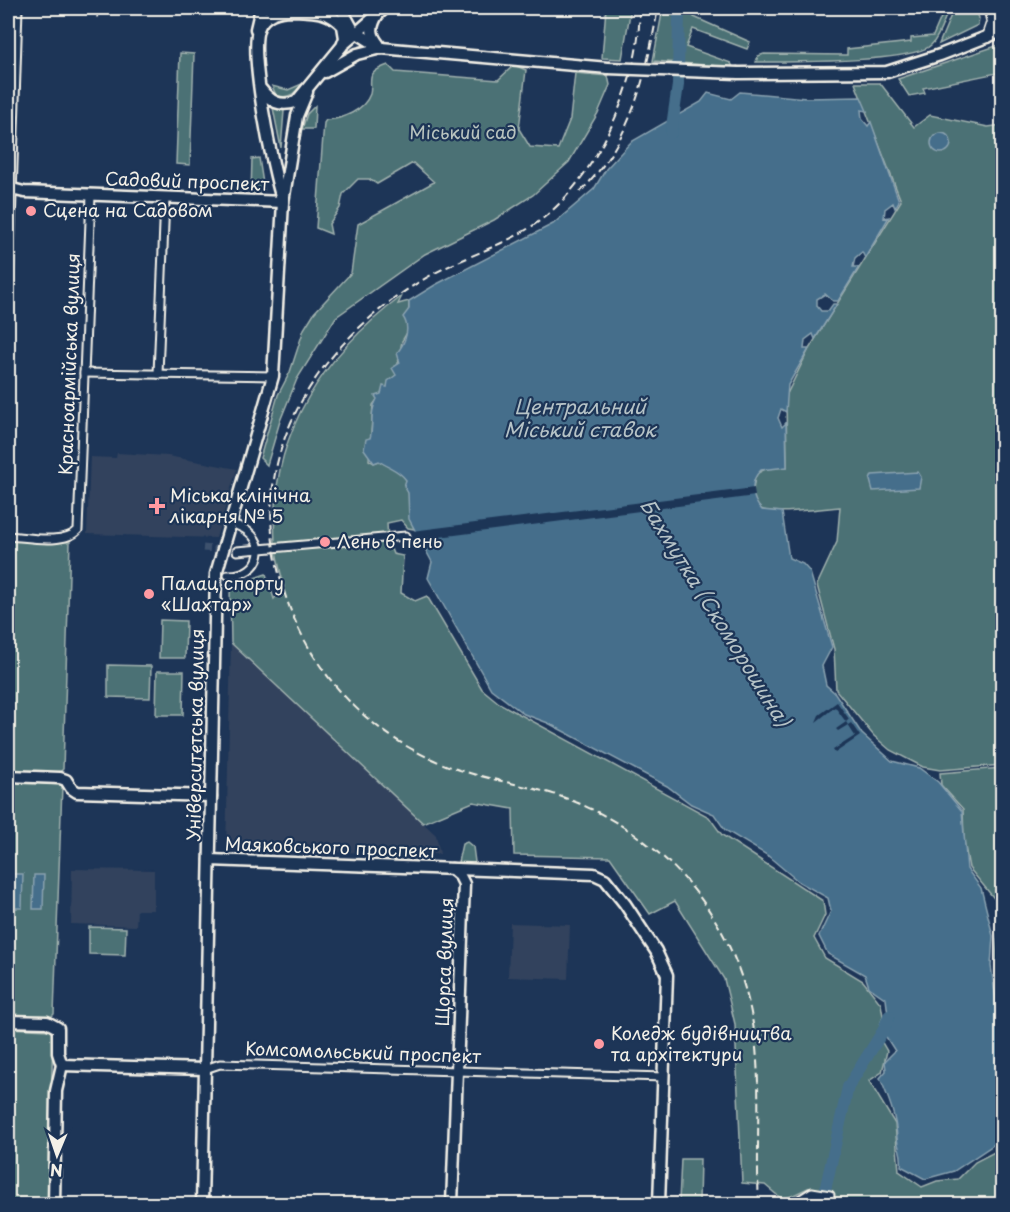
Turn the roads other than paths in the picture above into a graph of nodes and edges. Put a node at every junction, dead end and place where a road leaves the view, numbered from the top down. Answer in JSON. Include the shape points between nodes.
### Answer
{"nodes":[{"id":1,"x":18,"y":8,"type":"edge"},
{"id":2,"x":250,"y":8,"type":"edge"},
{"id":3,"x":261,"y":8,"type":"edge"},
{"id":4,"x":340,"y":8,"type":"edge"},
{"id":5,"x":990,"y":8,"type":"edge"},
{"id":6,"x":382,"y":10,"type":"edge"},
{"id":7,"x":338,"y":21,"type":"junction"},
{"id":8,"x":1002,"y":30,"type":"edge"},
{"id":9,"x":355,"y":33,"type":"junction"},
{"id":10,"x":988,"y":37,"type":"junction"},
{"id":11,"x":255,"y":45,"type":"junction"},
{"id":12,"x":342,"y":46,"type":"junction"},
{"id":13,"x":381,"y":48,"type":"junction"},
{"id":14,"x":316,"y":81,"type":"junction"},
{"id":15,"x":260,"y":88,"type":"junction"},
{"id":16,"x":9,"y":188,"type":"edge"},
{"id":17,"x":91,"y":195,"type":"junction"},
{"id":18,"x":165,"y":199,"type":"junction"},
{"id":19,"x":283,"y":202,"type":"junction"},
{"id":20,"x":8,"y":320,"type":"edge"},
{"id":21,"x":84,"y":373,"type":"junction"},
{"id":22,"x":158,"y":374,"type":"junction"},
{"id":23,"x":273,"y":376,"type":"junction"},
{"id":24,"x":238,"y":526,"type":"dead end"},
{"id":25,"x":8,"y":536,"type":"edge"},
{"id":26,"x":406,"y":536,"type":"dead end"},
{"id":27,"x":259,"y":550,"type":"junction"},
{"id":28,"x":237,"y":551,"type":"tunnel mouth"},
{"id":29,"x":228,"y":575,"type":"dead end"},
{"id":30,"x":8,"y":776,"type":"edge"},
{"id":31,"x":211,"y":796,"type":"junction"},
{"id":32,"x":210,"y":860,"type":"junction"},
{"id":33,"x":452,"y":869,"type":"junction"},
{"id":34,"x":475,"y":870,"type":"junction"},
{"id":35,"x":464,"y":884,"type":"junction"},
{"id":36,"x":8,"y":1021,"type":"edge"},
{"id":37,"x":62,"y":1065,"type":"junction"},
{"id":38,"x":205,"y":1069,"type":"junction"},
{"id":39,"x":457,"y":1073,"type":"junction"},
{"id":40,"x":664,"y":1077,"type":"junction"},
{"id":41,"x":830,"y":1195,"type":"dead end"},
{"id":42,"x":54,"y":1204,"type":"edge"},
{"id":43,"x":202,"y":1204,"type":"edge"},
{"id":44,"x":452,"y":1204,"type":"edge"},
{"id":45,"x":659,"y":1204,"type":"edge"},
{"id":46,"x":793,"y":1204,"type":"edge"}],
"edges":[{"from":1,"to":16,"type":"street"},
{"from":2,"to":11,"type":"street"},
{"from":3,"to":11,"type":"street","via":[[256,18]]},
{"from":4,"to":9,"type":"street"},
{"from":5,"to":10,"type":"street","via":[[993,22]]},
{"from":6,"to":9,"type":"street"},
{"from":6,"to":13,"type":"street","via":[[371,29]]},
{"from":7,"to":9,"type":"street"},
{"from":7,"to":11,"type":"street","via":[[318,11],[272,13],[258,28]]},
{"from":7,"to":12,"type":"street","via":[[346,32]]},
{"from":8,"to":10,"type":"street"},
{"from":9,"to":12,"type":"street"},
{"from":9,"to":13,"type":"street"},
{"from":10,"to":13,"type":"street","bridge":true,"via":[[887,72],[738,73],[608,68]]},
{"from":11,"to":15,"type":"street"},
{"from":12,"to":14,"type":"street"},
{"from":13,"to":14,"type":"street","via":[[357,54]]},
{"from":14,"to":15,"type":"street","via":[[296,102],[286,105],[276,103]]},
{"from":14,"to":19,"type":"street","name":"Університетська вулиця","via":[[297,116]]},
{"from":15,"to":19,"type":"street","name":"Університетська вулиця"},
{"from":16,"to":17,"type":"street","name":"Садовий проспект"},
{"from":16,"to":20,"type":"street"},
{"from":17,"to":18,"type":"street","name":"Садовий проспект"},
{"from":17,"to":21,"type":"street","name":"Красноармійська вулиця"},
{"from":18,"to":19,"type":"street","name":"Садовий проспект"},
{"from":18,"to":22,"type":"street"},
{"from":19,"to":23,"type":"street","name":"Університетська вулиця"},
{"from":21,"to":22,"type":"street"},
{"from":21,"to":25,"type":"street","name":"Красноармійська вулиця","via":[[80,522],[76,533],[57,538]]},
{"from":22,"to":23,"type":"street"},
{"from":23,"to":31,"type":"street","name":"Університетська вулиця","via":[[216,574]]},
{"from":24,"to":27,"type":"street","via":[[255,537]]},
{"from":26,"to":27,"type":"street"},
{"from":27,"to":28,"type":"street"},
{"from":27,"to":29,"type":"street","via":[[258,560],[248,571]]},
{"from":30,"to":31,"type":"street","via":[[60,778],[77,792]]},
{"from":31,"to":32,"type":"street","name":"Університетська вулиця"},
{"from":32,"to":33,"type":"street","name":"Маяковського проспект"},
{"from":32,"to":38,"type":"street","name":"Університетська вулиця"},
{"from":33,"to":34,"type":"street","name":"Маяковського проспект"},
{"from":33,"to":35,"type":"street","name":"Щорса вулиця"},
{"from":34,"to":35,"type":"street","via":[[466,876]]},
{"from":34,"to":40,"type":"street","name":"Маяковського проспект","via":[[594,874],[605,879],[639,924],[667,975]]},
{"from":35,"to":39,"type":"street","name":"Щорса вулиця"},
{"from":36,"to":37,"type":"street","via":[[47,1022],[57,1028]]},
{"from":37,"to":38,"type":"street","name":"Комсомольський проспект"},
{"from":37,"to":42,"type":"street","via":[[56,1091]]},
{"from":38,"to":39,"type":"street","name":"Комсомольський проспект","via":[[220,1064]]},
{"from":38,"to":43,"type":"street","name":"Університетська вулиця"},
{"from":39,"to":40,"type":"street","name":"Комсомольський проспект"},
{"from":39,"to":44,"type":"street","name":"Щорса вулиця"},
{"from":40,"to":45,"type":"street"},
{"from":41,"to":46,"type":"street","via":[[807,1194]]}]}
